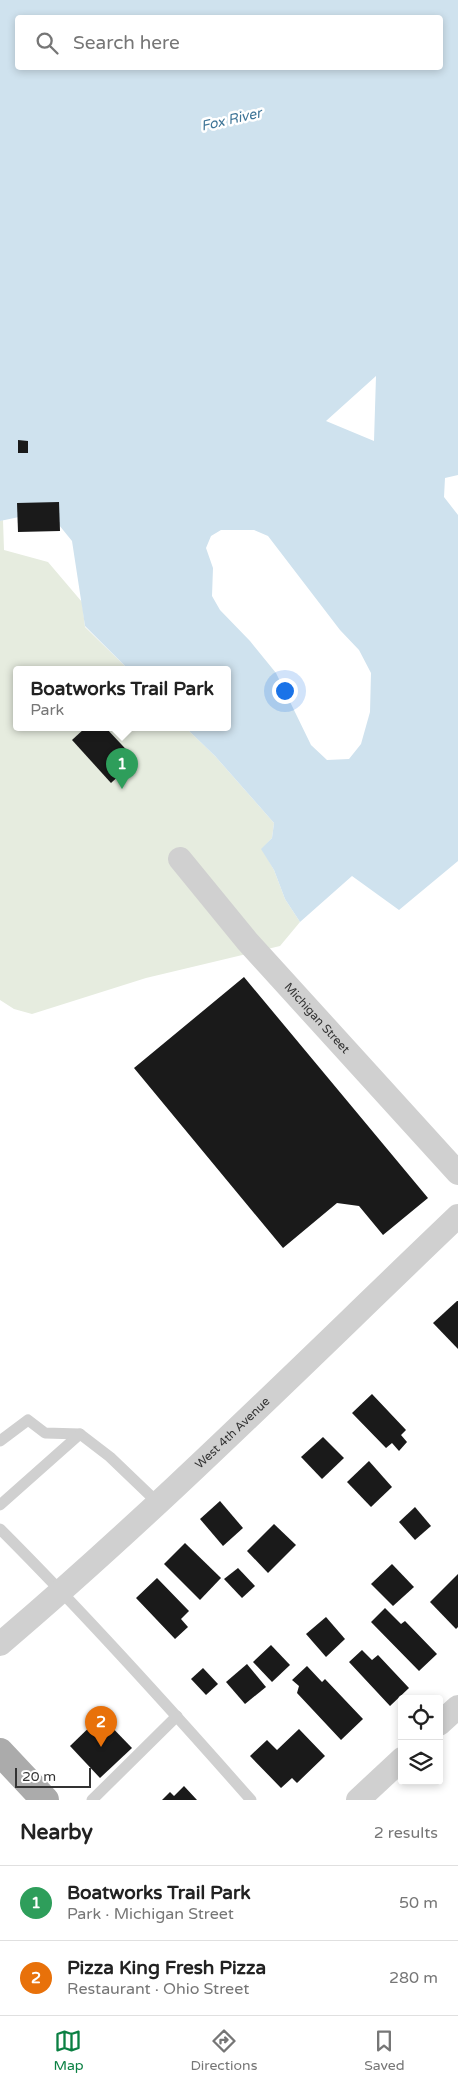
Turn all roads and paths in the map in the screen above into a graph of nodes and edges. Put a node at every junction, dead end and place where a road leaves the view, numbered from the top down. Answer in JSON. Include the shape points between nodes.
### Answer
{"nodes":[{"id":1,"x":180,"y":859,"type":"dead end"},
{"id":2,"x":458,"y":1173,"type":"edge"},
{"id":3,"x":458,"y":1216,"type":"edge"},
{"id":4,"x":80,"y":1434,"type":"junction"},
{"id":5,"x":0,"y":1441,"type":"edge"},
{"id":6,"x":158,"y":1503,"type":"junction"},
{"id":7,"x":0,"y":1505,"type":"edge"},
{"id":8,"x":0,"y":1529,"type":"edge"},
{"id":9,"x":62,"y":1591,"type":"junction"},
{"id":10,"x":0,"y":1644,"type":"edge"},
{"id":11,"x":458,"y":1707,"type":"edge"},
{"id":12,"x":177,"y":1716,"type":"junction"},
{"id":13,"x":443,"y":1720,"type":"edge"},
{"id":14,"x":0,"y":1752,"type":"edge"},
{"id":15,"x":398,"y":1763,"type":"edge"},
{"id":16,"x":45,"y":1800,"type":"edge"},
{"id":17,"x":92,"y":1800,"type":"edge"},
{"id":18,"x":250,"y":1800,"type":"edge"},
{"id":19,"x":358,"y":1800,"type":"edge"}],
"edges":[{"from":1,"to":2,"type":"street","name":"Michigan Street","via":[[247,941]]},
{"from":3,"to":6,"type":"street","name":"West 4th Avenue"},
{"from":4,"to":5,"type":"lane","via":[[45,1433],[28,1420]]},
{"from":4,"to":6,"type":"lane","via":[[110,1457]]},
{"from":4,"to":7,"type":"lane"},
{"from":6,"to":9,"type":"street","name":"West 4th Avenue"},
{"from":8,"to":9,"type":"lane"},
{"from":9,"to":10,"type":"street","name":"West 4th Avenue"},
{"from":9,"to":12,"type":"lane"},
{"from":11,"to":13,"type":"street"},
{"from":12,"to":17,"type":"lane"},
{"from":12,"to":18,"type":"lane"},
{"from":14,"to":16,"type":"main road"},
{"from":15,"to":19,"type":"street"}]}
